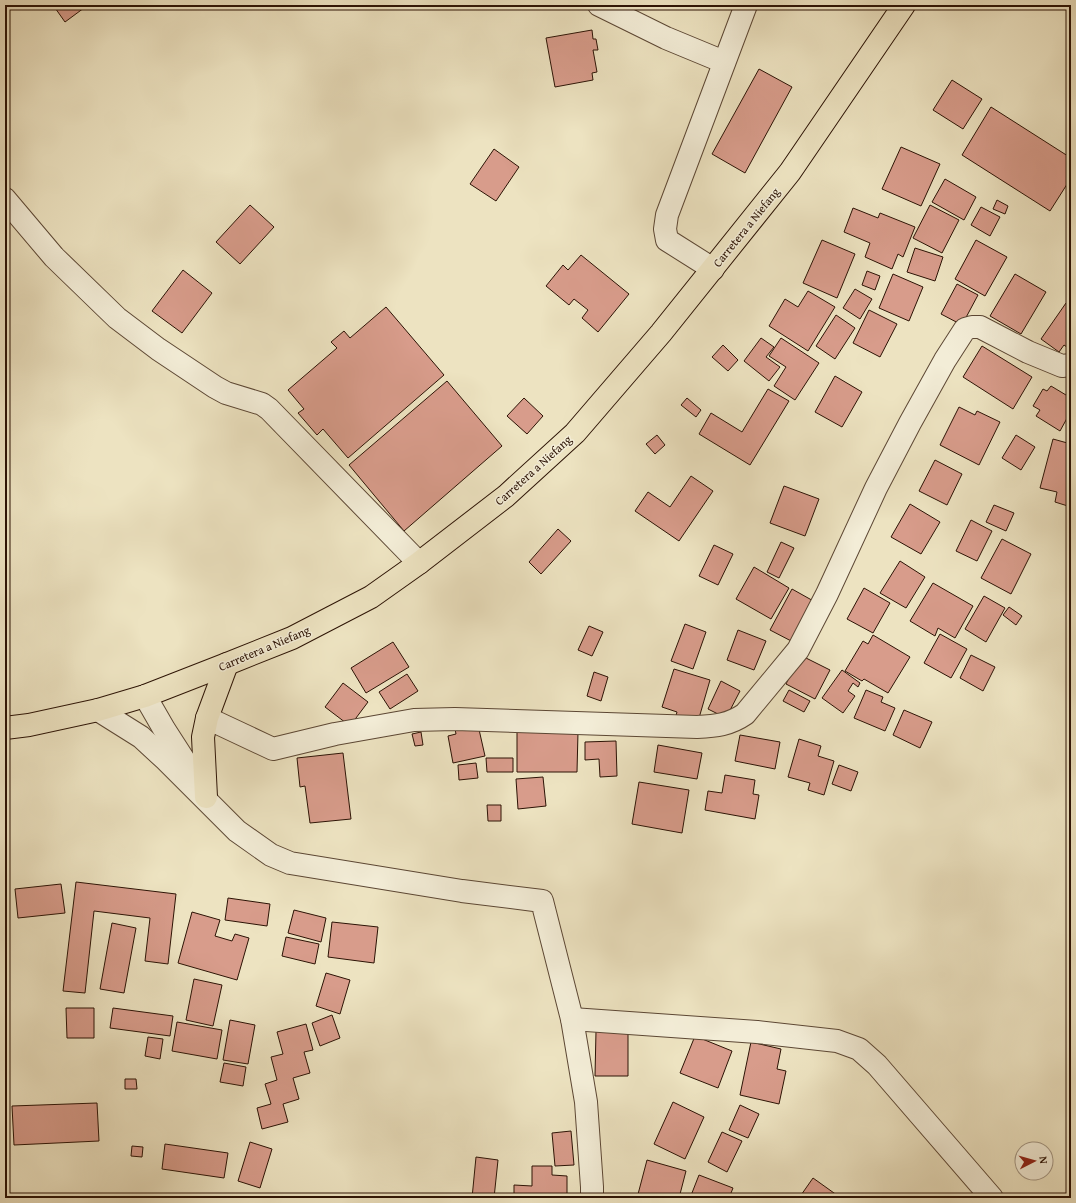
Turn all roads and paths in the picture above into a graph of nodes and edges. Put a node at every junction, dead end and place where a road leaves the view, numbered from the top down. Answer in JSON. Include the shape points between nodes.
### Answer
{"nodes":[{"id":1,"x":599,"y":5,"type":"edge"},
{"id":2,"x":746,"y":5,"type":"edge"},
{"id":3,"x":904,"y":5,"type":"edge"},
{"id":4,"x":724,"y":62,"type":"junction"},
{"id":5,"x":5,"y":199,"type":"edge"},
{"id":6,"x":713,"y":269,"type":"junction"},
{"id":7,"x":1071,"y":366,"type":"edge"},
{"id":8,"x":419,"y":564,"type":"junction"},
{"id":9,"x":227,"y":664,"type":"junction"},
{"id":10,"x":145,"y":696,"type":"junction"},
{"id":11,"x":98,"y":710,"type":"junction"},
{"id":12,"x":207,"y":718,"type":"junction"},
{"id":13,"x":5,"y":728,"type":"edge"},
{"id":14,"x":208,"y":802,"type":"junction"},
{"id":15,"x":572,"y":1020,"type":"junction"},
{"id":16,"x":592,"y":1198,"type":"edge"},
{"id":17,"x":992,"y":1198,"type":"edge"}],
"edges":[{"from":1,"to":4,"type":"street","via":[[666,38]]},
{"from":2,"to":4,"type":"street"},
{"from":3,"to":6,"type":"main road","name":"Carretera a Niefang","via":[[790,172]]},
{"from":4,"to":6,"type":"street","via":[[667,216],[665,229],[667,240]]},
{"from":5,"to":8,"type":"street","via":[[54,257],[118,318],[158,349],[215,387],[269,409]]},
{"from":6,"to":8,"type":"main road","name":"Carretera a Niefang","via":[[575,433],[506,496]]},
{"from":7,"to":12,"type":"street","via":[[1062,366],[1028,352],[980,327],[965,329],[945,360],[876,488],[798,650],[745,714],[735,721],[720,726],[697,727],[462,719],[414,720],[335,734],[273,749]]},
{"from":8,"to":9,"type":"main road","name":"Carretera a Niefang","via":[[370,597],[292,638]]},
{"from":9,"to":10,"type":"main road","name":"Carretera a Niefang"},
{"from":9,"to":12,"type":"main road"},
{"from":10,"to":11,"type":"main road","name":"Carretera a Niefang"},
{"from":10,"to":14,"type":"street"},
{"from":11,"to":13,"type":"main road","name":"Carretera a Niefang"},
{"from":11,"to":14,"type":"street","via":[[141,737]]},
{"from":12,"to":14,"type":"main road","via":[[203,737]]},
{"from":14,"to":15,"type":"street","via":[[236,831],[270,855],[290,863],[462,891],[542,901]]},
{"from":15,"to":16,"type":"street","via":[[586,1102]]},
{"from":15,"to":17,"type":"street","via":[[757,1032],[837,1041],[859,1049],[877,1066]]}]}
